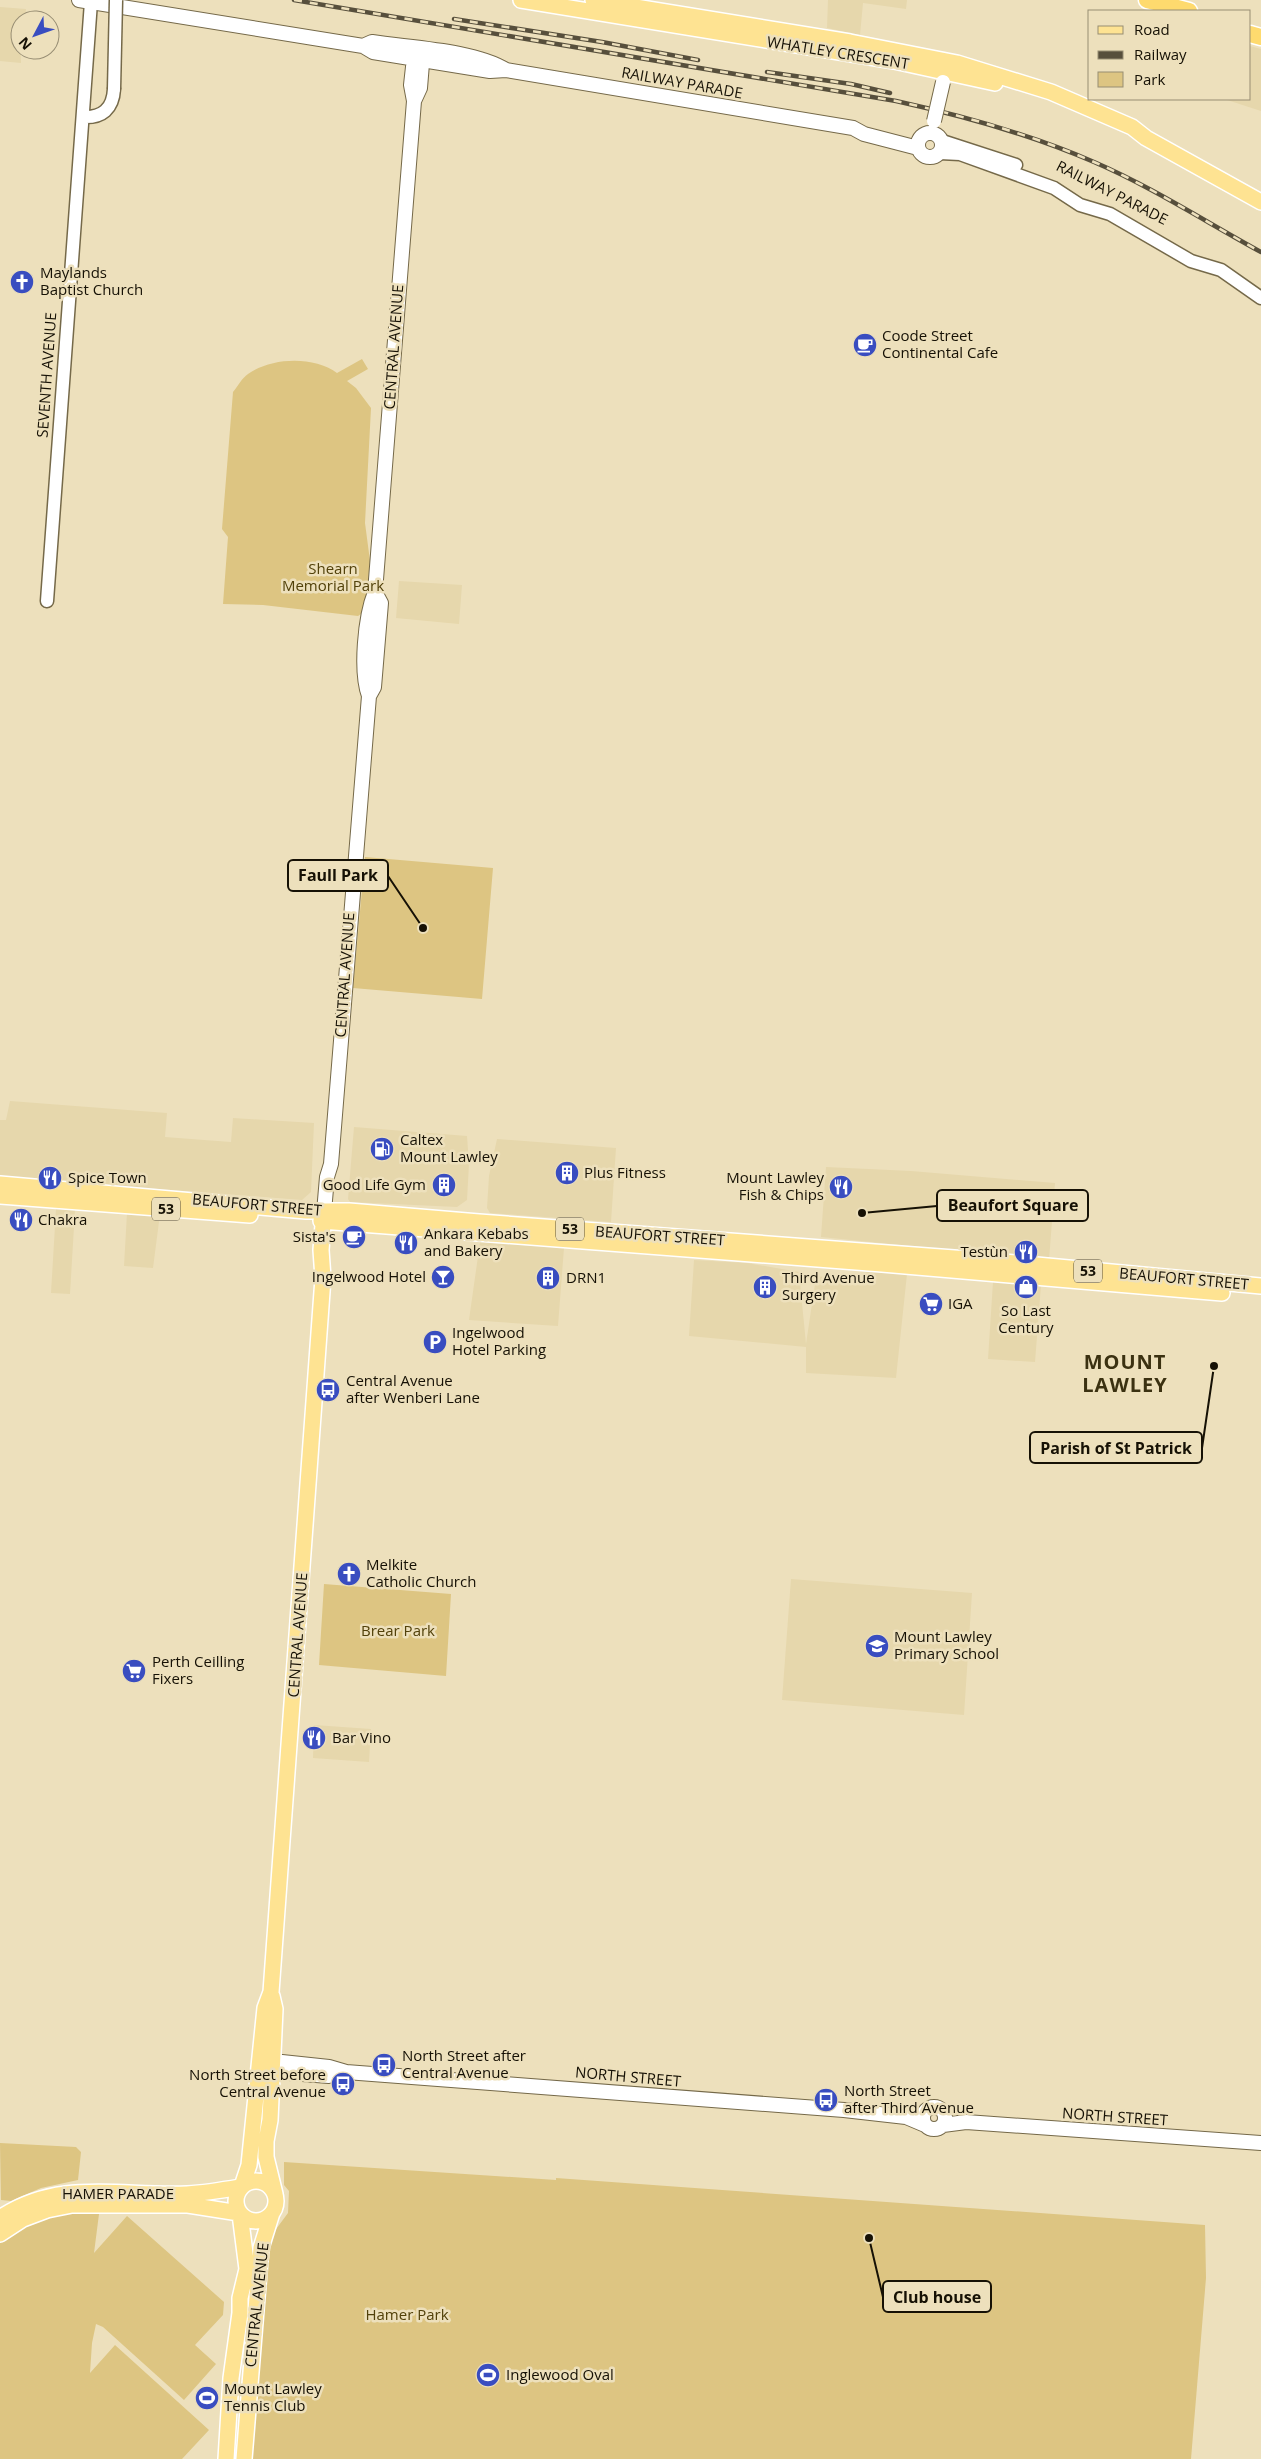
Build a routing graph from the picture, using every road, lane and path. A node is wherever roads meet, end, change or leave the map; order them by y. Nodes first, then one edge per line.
1 (116, 0) edge
2 (521, 0) edge
3 (593, 0) edge
4 (1147, 0) edge
5 (85, 1) edge
6 (1185, 10) edge
7 (419, 55) junction
8 (950, 72) junction
9 (83, 117) junction
10 (934, 137) junction
11 (1261, 202) edge
12 (1261, 288) edge
13 (1261, 298) edge
14 (47, 601) dead end
15 (0, 1184) edge
16 (0, 1196) edge
17 (328, 1217) junction
18 (1261, 1286) edge
19 (1261, 1295) edge
20 (265, 2066) junction
21 (925, 2119) junction
22 (944, 2120) junction
23 (1261, 2143) edge
24 (241, 2187) junction
25 (275, 2194) junction
26 (0, 2205) edge
27 (18, 2207) junction
28 (272, 2213) junction
29 (240, 2214) junction
30 (0, 2218) edge
31 (0, 2234) edge
32 (246, 2428) junction
33 (228, 2440) junction
34 (226, 2459) edge
35 (244, 2459) edge

1 - 9 street, bridge
2 - 8 main road, WHATLEY CRESCENT
3 - 8 main road, WHATLEY CRESCENT
4 - 6 highway
5 - 7 main road, RAILWAY PARADE
5 - 9 street, SEVENTH AVENUE
7 - 10 main road, RAILWAY PARADE
7 - 17 main road, CENTRAL AVENUE
8 - 10 main road, bridge
8 - 11 main road, WHATLEY CRESCENT
9 - 14 street, SEVENTH AVENUE
10 - 12 street, RAILWAY PARADE
10 - 13 street, RAILWAY PARADE
15 - 17 main road, BEAUFORT STREET / 53
16 - 17 main road, BEAUFORT STREET / 53
17 - 18 main road, BEAUFORT STREET / 53
17 - 19 main road, BEAUFORT STREET / 53
17 - 20 main road, CENTRAL AVENUE
20 - 21 main road, NORTH STREET
20 - 24 main road, CENTRAL AVENUE
20 - 25 main road, CENTRAL AVENUE
21 - 22 main road
21 - 22 main road
22 - 23 main road, NORTH STREET
24 - 25 main road
24 - 27 main road, HAMER PARADE
24 - 29 main road
25 - 28 main road
26 - 27 main road
27 - 30 main road, HAMER PARADE
28 - 29 main road
28 - 32 main road, CENTRAL AVENUE
29 - 31 main road, HAMER PARADE
29 - 33 main road, CENTRAL AVENUE
32 - 33 main road
32 - 35 main road, CENTRAL AVENUE
33 - 34 main road, CENTRAL AVENUE

